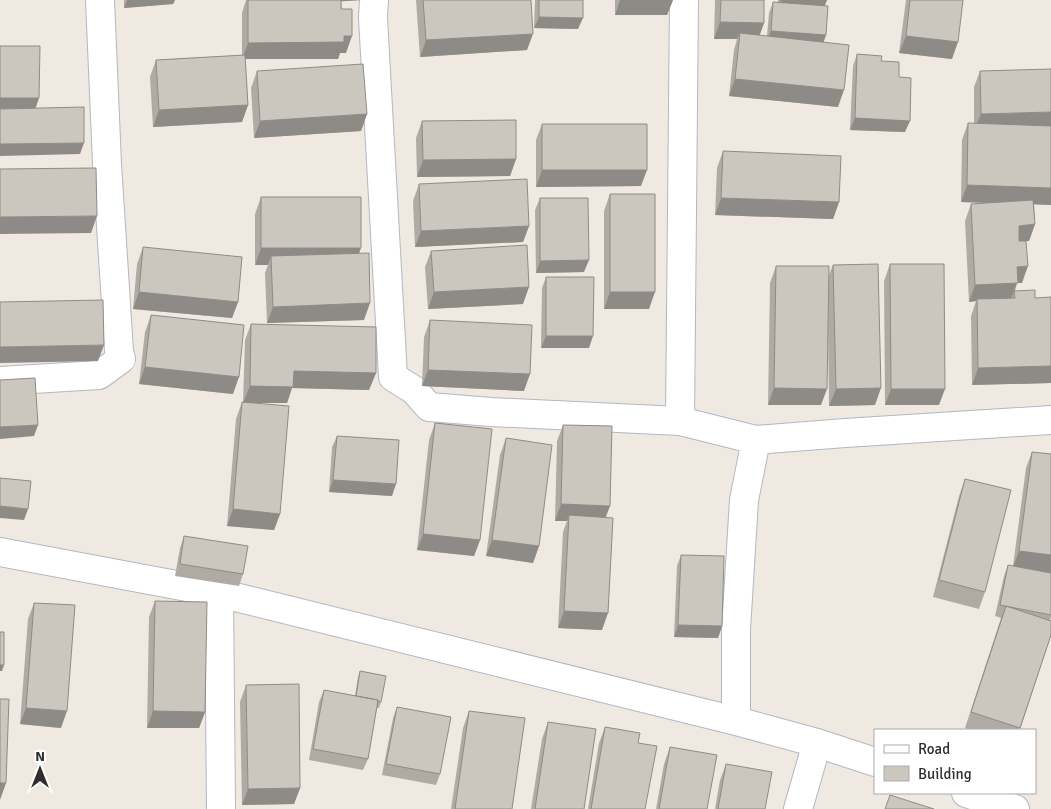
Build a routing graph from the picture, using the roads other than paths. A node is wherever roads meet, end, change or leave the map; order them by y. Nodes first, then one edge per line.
1 (100, 0) edge
2 (374, 0) edge
3 (684, 0) edge
4 (0, 381) edge
5 (1051, 420) edge
6 (680, 421) junction
7 (756, 440) junction
8 (0, 552) edge
9 (219, 593) junction
10 (736, 721) junction
11 (817, 743) junction
12 (874, 762) edge
13 (969, 794) edge
14 (221, 809) edge
15 (798, 809) edge
16 (1015, 809) edge

1 - 4 street
2 - 6 street
3 - 6 street
5 - 7 street
6 - 7 street
7 - 10 street
8 - 9 street
9 - 10 street
9 - 14 street
10 - 11 street
11 - 12 street
11 - 15 street
13 - 16 street

